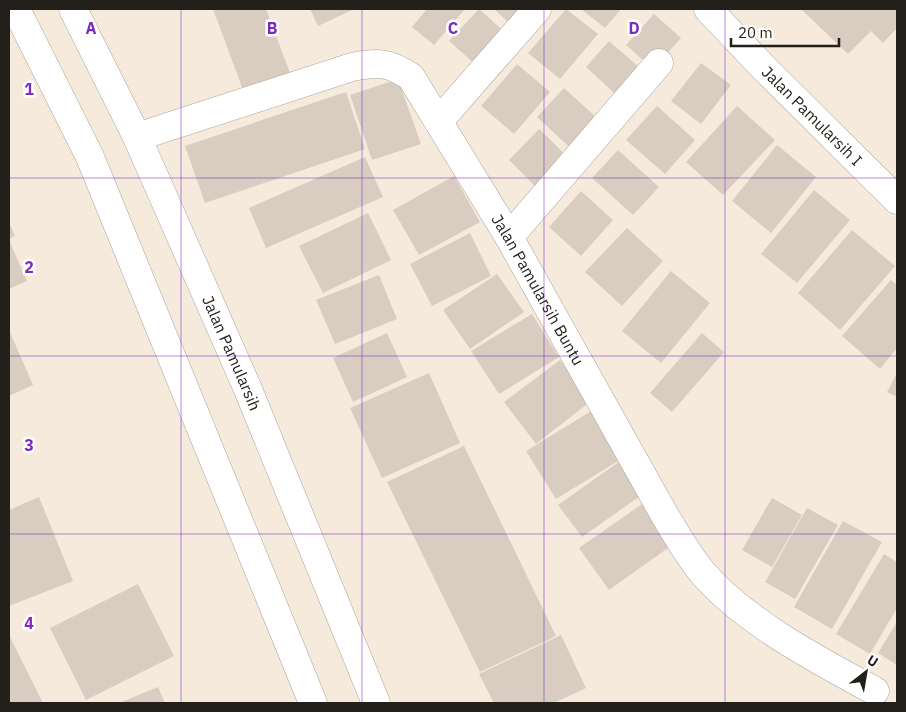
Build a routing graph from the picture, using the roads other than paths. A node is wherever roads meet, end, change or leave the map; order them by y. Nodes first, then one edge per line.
1 (16, 9) edge
2 (73, 9) edge
3 (537, 9) edge
4 (708, 9) edge
5 (659, 64) dead end
6 (439, 121) junction
7 (137, 137) junction
8 (897, 200) edge
9 (509, 237) junction
10 (875, 690) dead end
11 (313, 703) edge
12 (376, 703) edge

1 - 11 main road
2 - 7 main road, Jalan Pamularsih
3 - 6 main road
4 - 8 main road, Jalan Pamularsih I
5 - 9 main road
6 - 7 main road, Jalan Pamularsih Buntu
6 - 9 main road, Jalan Pamularsih Buntu
7 - 12 main road, Jalan Pamularsih
9 - 10 main road, Jalan Pamularsih Buntu

